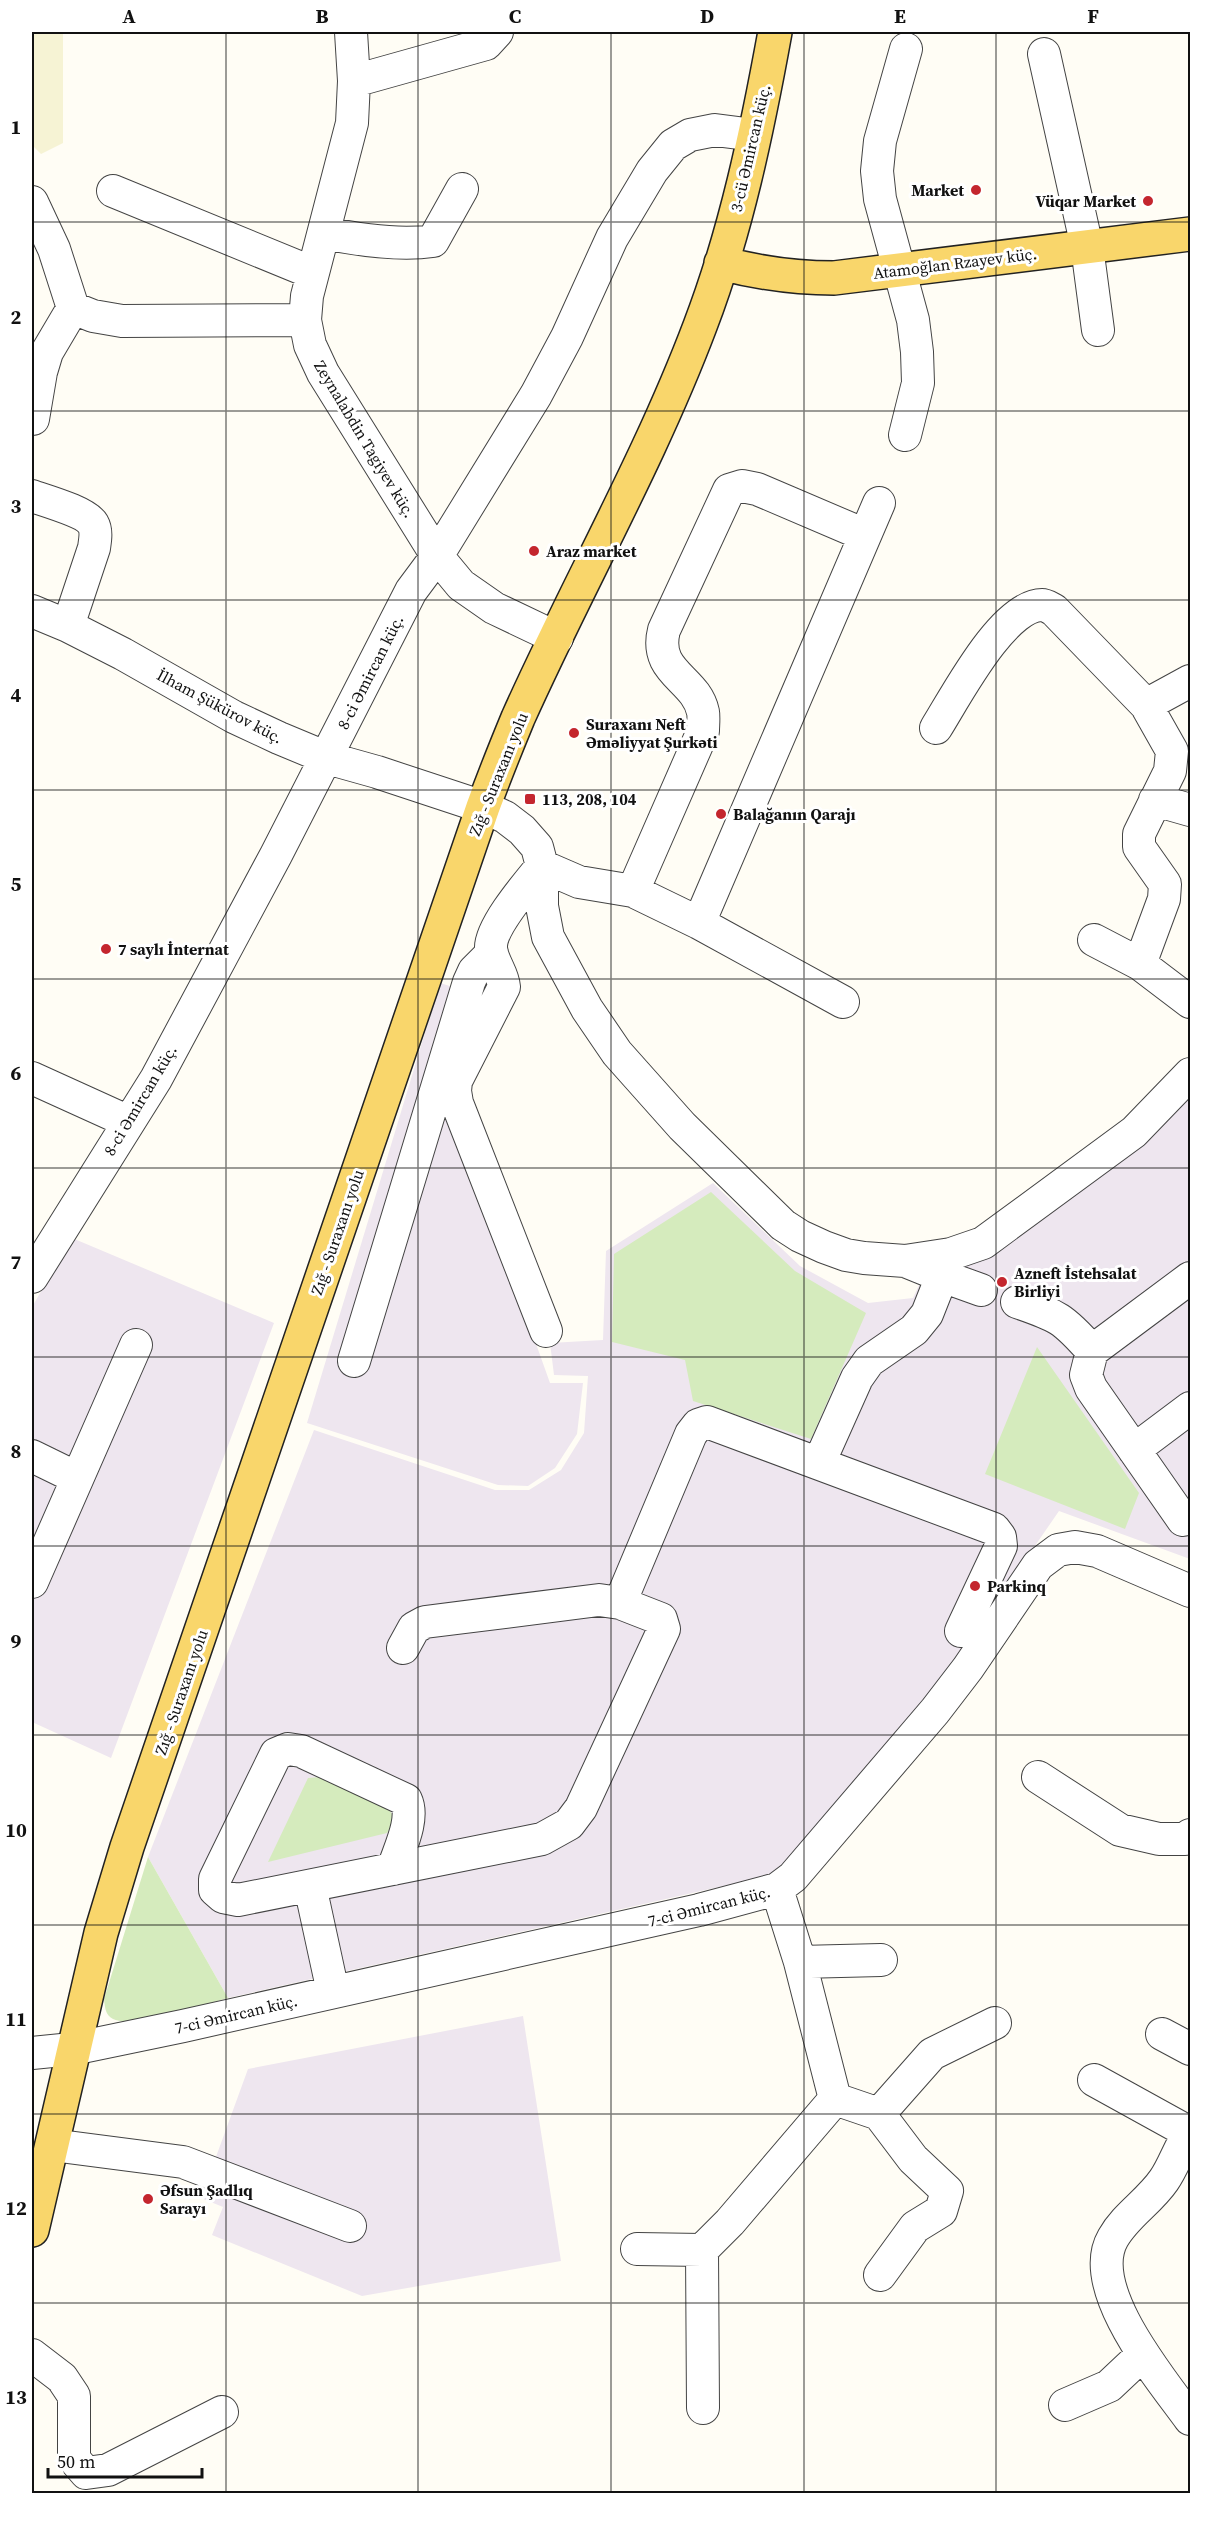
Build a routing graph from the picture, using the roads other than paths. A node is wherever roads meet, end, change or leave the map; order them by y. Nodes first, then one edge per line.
1 (351, 32) edge
2 (497, 32) edge
3 (775, 32) edge
4 (906, 49) dead end
5 (1044, 54) dead end
6 (354, 81) junction
7 (754, 135) junction
8 (462, 189) dead end
9 (113, 191) dead end
10 (32, 202) edge
11 (324, 233) junction
12 (1191, 234) edge
13 (1087, 247) junction
14 (721, 262) junction
15 (901, 271) junction
16 (313, 273) junction
17 (73, 308) junction
18 (305, 320) junction
19 (1098, 330) dead end
20 (33, 419) dead end
21 (905, 435) dead end
22 (32, 496) edge
23 (879, 503) dead end
24 (865, 535) junction
25 (437, 556) junction
26 (43, 622) edge
27 (557, 638) junction
28 (1191, 681) edge
29 (1146, 705) junction
30 (936, 728) dead end
31 (327, 758) junction
32 (1155, 800) junction
33 (483, 807) junction
34 (1191, 810) edge
35 (542, 866) junction
36 (633, 891) junction
37 (699, 923) junction
38 (1094, 940) dead end
39 (492, 953) junction
40 (1140, 964) junction
41 (843, 1002) dead end
42 (1191, 1002) edge
43 (1191, 1074) edge
44 (32, 1078) edge
45 (129, 1122) junction
46 (905, 1261) junction
47 (942, 1276) junction
48 (32, 1277) edge
49 (1191, 1278) edge
50 (981, 1290) dead end
51 (1017, 1302) dead end
52 (546, 1331) dead end
53 (136, 1345) dead end
54 (1092, 1351) junction
55 (354, 1361) dead end
56 (1191, 1408) edge
57 (1134, 1450) junction
58 (32, 1456) edge
59 (819, 1462) junction
60 (77, 1478) junction
61 (1183, 1520) dead end
62 (32, 1582) edge
63 (1191, 1591) edge
64 (620, 1603) junction
65 (961, 1631) dead end
66 (403, 1648) dead end
67 (1038, 1777) dead end
68 (1191, 1835) edge
69 (393, 1869) junction
70 (310, 1886) junction
71 (777, 1888) junction
72 (880, 1960) dead end
73 (800, 1962) junction
74 (333, 1992) junction
75 (995, 2024) dead end
76 (1162, 2034) dead end
77 (72, 2049) junction
78 (1191, 2049) edge
79 (32, 2053) edge
80 (1094, 2080) dead end
81 (834, 2099) junction
82 (879, 2114) junction
83 (1190, 2133) edge
84 (51, 2145) junction
85 (350, 2226) dead end
86 (32, 2230) edge
87 (637, 2249) dead end
88 (702, 2250) junction
89 (880, 2275) dead end
90 (1143, 2354) junction
91 (32, 2355) edge
92 (1065, 2405) dead end
93 (703, 2408) dead end
94 (222, 2412) dead end
95 (1191, 2419) edge

1 - 6 street, Zeynalabdin Tagiyev küç.
2 - 6 street
3 - 7 main road, 3-cü Əmircan küç.
4 - 15 street
5 - 13 street
6 - 11 street, Zeynalabdin Tagiyev küç.
7 - 14 main road, 3-cü Əmircan küç.
7 - 25 street, 8-ci Əmircan küç.
8 - 11 street
9 - 16 street
10 - 17 street
11 - 16 street, Zeynalabdin Tagiyev küç.
12 - 13 main road, Atamoğlan Rzayev küç.
13 - 15 main road, Atamoğlan Rzayev küç.
13 - 19 street
14 - 15 main road, Atamoğlan Rzayev küç.
14 - 27 main road, Zığ - Suraxanı yolu
15 - 21 street
16 - 18 street, Zeynalabdin Tagiyev küç.
17 - 18 street
17 - 20 street
18 - 25 street, Zeynalabdin Tagiyev küç.
22 - 26 street
23 - 24 street
24 - 36 street
24 - 37 street
25 - 27 street, Zeynalabdin Tagiyev küç.
25 - 31 street, 8-ci Əmircan küç.
26 - 31 street, İlham Şükürov küç.
27 - 33 main road, Zığ - Suraxanı yolu
28 - 29 street
29 - 30 street
29 - 32 street
31 - 33 street, İlham Şükürov küç.
31 - 45 street, 8-ci Əmircan küç.
32 - 34 street
32 - 40 street
33 - 35 street, İlham Şükürov küç.
33 - 77 main road, Zığ - Suraxanı yolu
35 - 36 street
35 - 39 street
35 - 46 street
36 - 37 street
37 - 41 street
38 - 40 street
39 - 52 street
39 - 55 street
40 - 42 street
43 - 46 street
44 - 45 street
45 - 48 street, 8-ci Əmircan küç.
46 - 47 street
47 - 50 street
47 - 59 street
49 - 54 street
51 - 54 street
53 - 60 street
54 - 57 street
56 - 57 street
57 - 61 street
58 - 60 street
59 - 64 street
59 - 65 street
60 - 62 street
63 - 71 street, 7-ci Əmircan küç.
64 - 66 street
64 - 69 street
67 - 68 street
69 - 70 street
69 - 70 street
70 - 74 street
71 - 73 street
71 - 74 street, 7-ci Əmircan küç.
72 - 73 street
73 - 81 street
74 - 77 street, 7-ci Əmircan küç.
75 - 82 street
76 - 78 street
77 - 79 street, 7-ci Əmircan küç.
77 - 84 main road, Zığ - Suraxanı yolu
80 - 83 street
81 - 82 street
81 - 88 street
82 - 89 street
83 - 90 street
84 - 85 street
84 - 86 main road, Zığ - Suraxanı yolu
87 - 88 street
88 - 93 street
90 - 92 street
90 - 95 street
91 - 94 street

